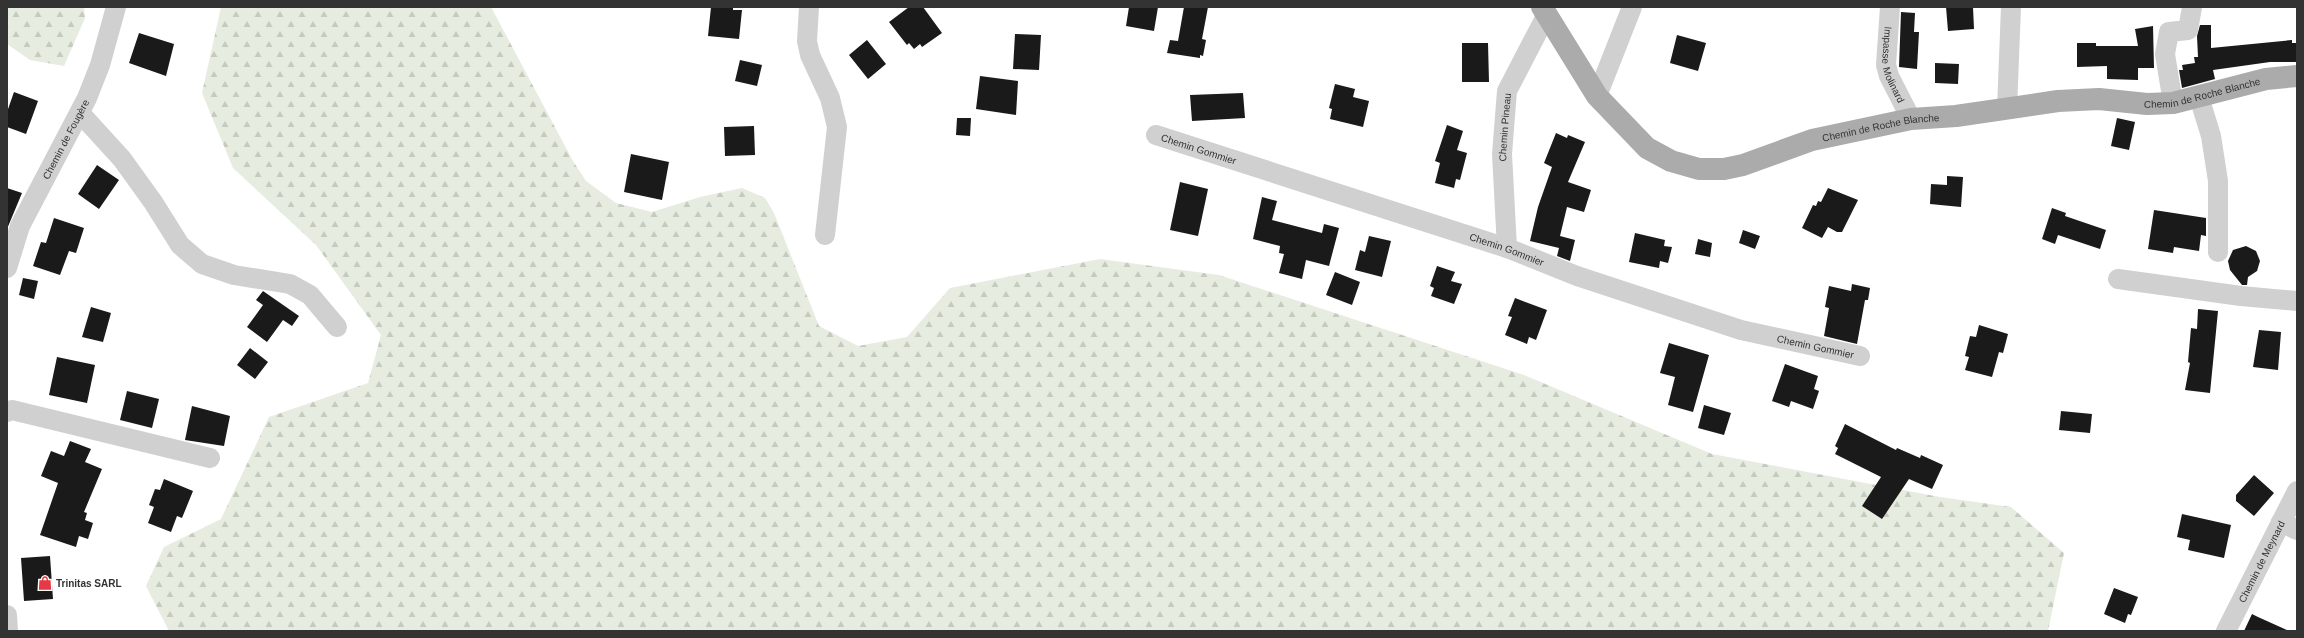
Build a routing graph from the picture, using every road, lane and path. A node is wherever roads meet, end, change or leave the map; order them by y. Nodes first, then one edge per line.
1 (116, 7) edge
2 (809, 7) edge
3 (1632, 7) edge
4 (1890, 7) edge
5 (2012, 7) edge
6 (2192, 7) edge
7 (1544, 11) edge
8 (2297, 76) edge
9 (1596, 96) junction
10 (2199, 97) junction
11 (2173, 103) junction
12 (2007, 109) junction
13 (80, 113) junction
14 (1911, 119) junction
15 (1156, 135) dead end
16 (14, 224) edge
17 (825, 235) dead end
18 (1507, 248) junction
19 (2218, 252) dead end
20 (7, 268) edge
21 (2118, 279) dead end
22 (2297, 301) edge
23 (337, 327) dead end
24 (1860, 356) dead end
25 (7, 412) edge
26 (210, 458) dead end
27 (2297, 491) edge
28 (2289, 526) edge
29 (7, 615) edge
30 (8, 631) edge
31 (2226, 631) edge

1 - 13 street, Chemin de Fougère
2 - 17 street
3 - 9 street
4 - 14 street, Impasse Molinard
5 - 12 street
6 - 11 street
7 - 9 main road, Chemin de Roche Blanche
7 - 18 street, Chemin Pineau
8 - 10 main road, Chemin de Roche Blanche
9 - 14 main road, Chemin de Roche Blanche
10 - 11 main road, Chemin de Roche Blanche
10 - 19 street
11 - 12 main road, Chemin de Roche Blanche
12 - 14 main road, Chemin de Roche Blanche
13 - 16 street, Chemin de Fougère
13 - 23 street
15 - 18 street, Chemin Gommier
16 - 20 street, Chemin de Fougère
18 - 24 street, Chemin Gommier
21 - 22 street
25 - 26 street
27 - 28 street, Chemin de Meynard
28 - 31 street, Chemin de Meynard
29 - 30 street

